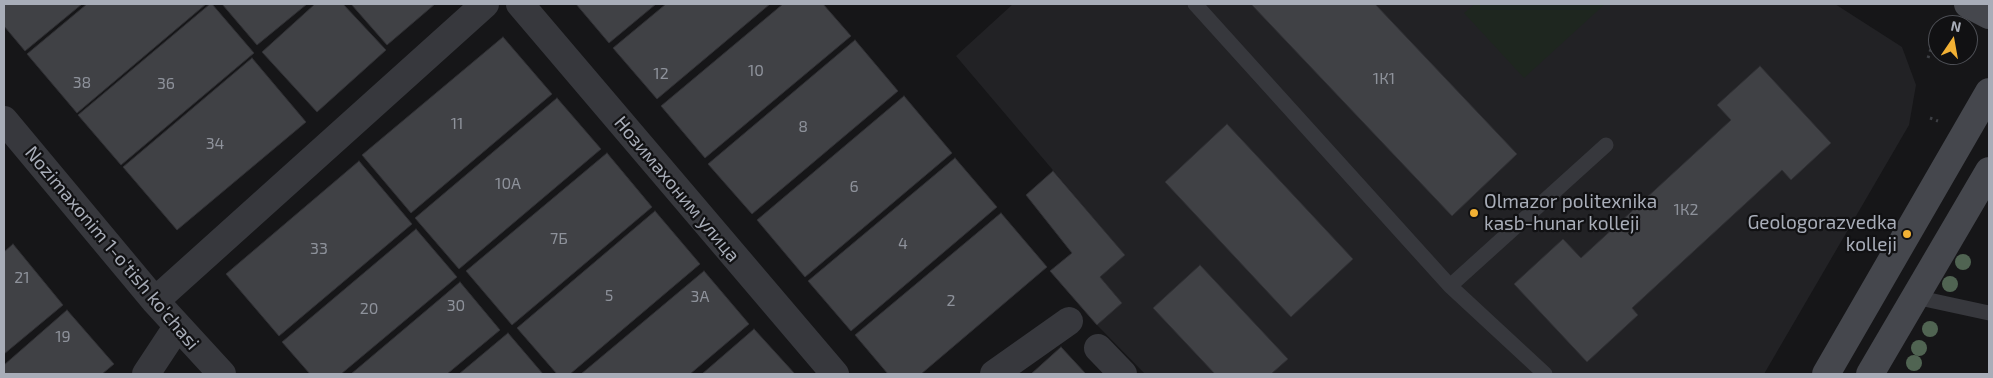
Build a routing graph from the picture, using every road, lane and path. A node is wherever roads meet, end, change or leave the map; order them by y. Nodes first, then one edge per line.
1 (485, 4) edge
2 (520, 4) edge
3 (1195, 4) edge
4 (1968, 4) edge
5 (1989, 15) edge
6 (1989, 92) edge
7 (4, 120) edge
8 (1606, 145) dead end
9 (1989, 171) edge
10 (1450, 286) junction
11 (1915, 297) junction
12 (155, 301) junction
13 (1989, 313) edge
14 (1069, 321) dead end
15 (177, 327) junction
16 (1098, 348) dead end
17 (146, 374) edge
18 (222, 374) edge
19 (835, 374) edge
20 (994, 374) edge
21 (1123, 374) edge
22 (1545, 374) edge
23 (1826, 374) edge
24 (1870, 374) edge

1 - 12 street
2 - 19 street, Нозимахоним улица
3 - 10 lane
4 - 5 main road
6 - 23 main road
7 - 12 street, Nozimaxonim 1-o'tish ko'chasi
8 - 10 lane
9 - 11 main road
10 - 22 lane
11 - 13 lane
11 - 24 main road
12 - 15 street, Nozimaxonim 1-o'tish ko'chasi
14 - 20 street
15 - 17 street
15 - 18 street, Nozimaxonim 1-o'tish ko'chasi
16 - 21 street

